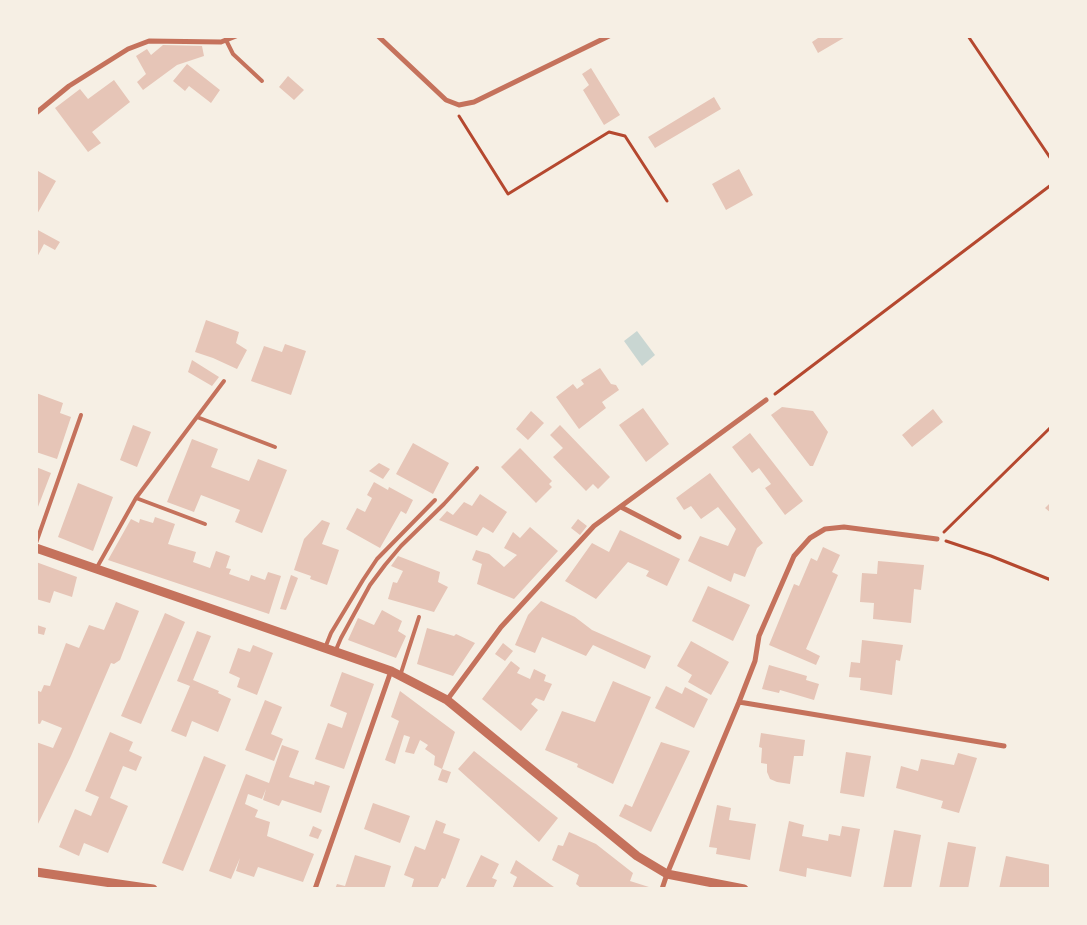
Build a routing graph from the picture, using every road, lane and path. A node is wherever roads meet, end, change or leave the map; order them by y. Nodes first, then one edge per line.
1 (236, 36) edge
2 (378, 36) edge
3 (609, 36) edge
4 (968, 36) edge
5 (226, 40) junction
6 (262, 81) dead end
7 (459, 106) junction
8 (36, 113) edge
9 (1051, 159) edge
10 (1051, 185) edge
11 (667, 201) dead end
12 (224, 381) dead end
13 (766, 400) joint
14 (81, 415) dead end
15 (197, 417) junction
16 (1051, 427) edge
17 (275, 447) dead end
18 (477, 468) dead end
19 (136, 498) junction
20 (435, 500) dead end
21 (621, 507) junction
22 (206, 524) dead end
23 (679, 537) dead end
24 (937, 538) junction
25 (36, 544) edge
26 (36, 548) edge
27 (96, 569) junction
28 (1051, 580) edge
29 (419, 616) dead end
30 (325, 648) junction
31 (335, 652) junction
32 (391, 671) junction
33 (400, 676) junction
34 (446, 700) junction
35 (739, 702) junction
36 (1004, 746) dead end
37 (36, 872) edge
38 (667, 874) junction
39 (153, 889) edge
40 (315, 889) edge
41 (662, 889) edge
42 (744, 889) edge

1 - 5 street
2 - 7 street
3 - 7 street
4 - 9 path
5 - 6 lane
5 - 8 street
7 - 11 path
10 - 13 path
12 - 15 lane
13 - 21 street
14 - 25 lane
15 - 17 lane
15 - 19 lane
16 - 24 path
18 - 31 lane
19 - 22 lane
19 - 27 lane
20 - 30 lane
21 - 23 street
21 - 34 street
24 - 28 path
24 - 35 street
26 - 27 street
27 - 30 street
29 - 33 lane
30 - 31 street
31 - 32 street
32 - 33 street
32 - 40 street
33 - 34 street
34 - 38 street
35 - 36 street
35 - 38 street
37 - 39 street
38 - 41 street
38 - 42 street

